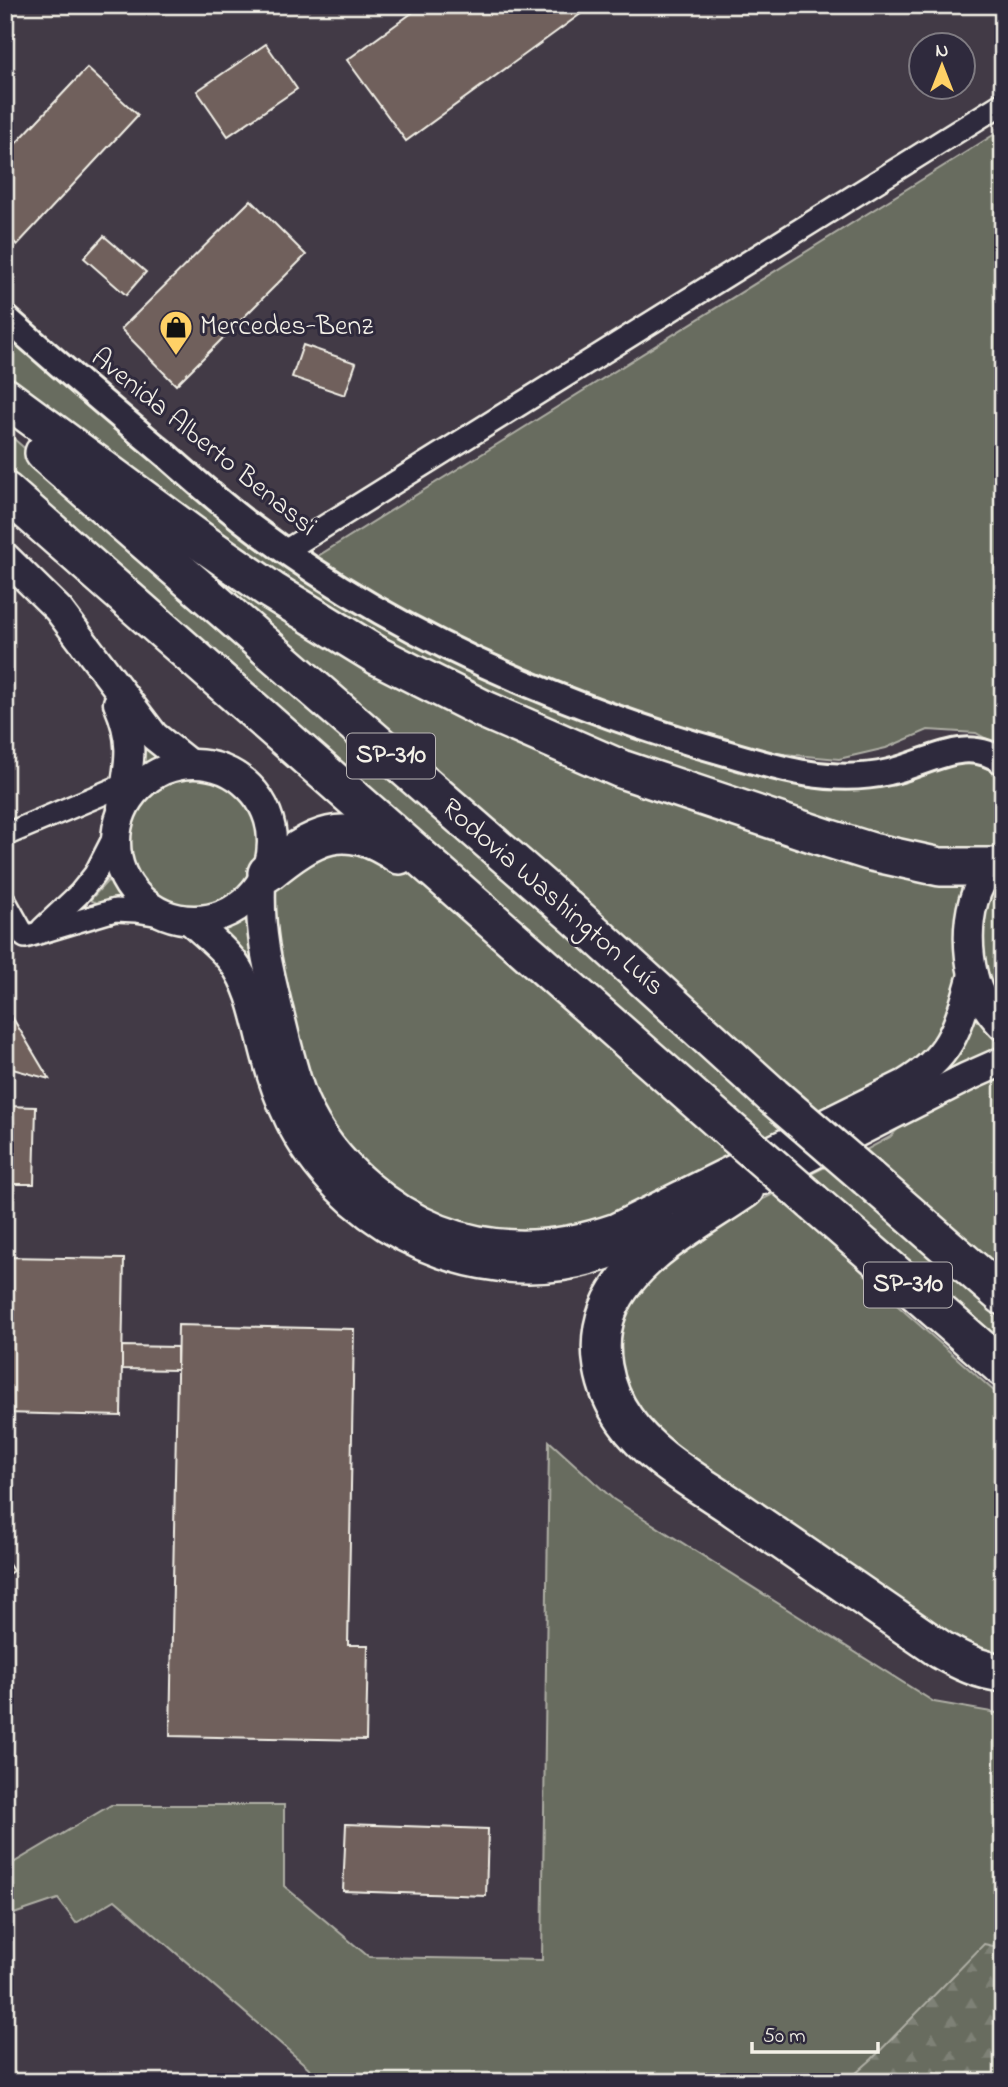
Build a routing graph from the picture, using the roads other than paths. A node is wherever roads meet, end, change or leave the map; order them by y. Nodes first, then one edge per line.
1 (1003, 103) edge
2 (5, 317) edge
3 (5, 397) edge
4 (5, 419) edge
5 (5, 491) edge
6 (285, 551) junction
7 (5, 557) edge
8 (96, 660) junction
9 (1003, 762) edge
10 (190, 764) junction
11 (136, 781) junction
12 (118, 823) junction
13 (5, 835) edge
14 (999, 862) edge
15 (264, 878) junction
16 (5, 901) edge
17 (178, 919) junction
18 (38, 933) junction
19 (518, 944) junction
20 (973, 975) junction
21 (1003, 1026) edge
22 (1003, 1061) edge
23 (745, 1189) junction
24 (1003, 1296) edge
25 (998, 1364) edge
26 (1003, 1673) edge

1 - 6 street
2 - 6 street, Avenida Alberto Benassi
3 - 14 highway
4 - 24 highway, Rodovia Washington Luís / SP-310, bridge
5 - 19 highway, Rodovia Washington Luís / SP-310
6 - 9 street, Avenida Alberto Benassi
7 - 8 main road
8 - 10 main road
8 - 11 main road
10 - 11 main road
10 - 15 main road
11 - 12 main road
11 - 13 street
12 - 17 main road
12 - 18 street
14 - 20 main road
15 - 17 main road
15 - 19 highway
15 - 20 main road
16 - 18 street
17 - 18 street
17 - 23 main road
19 - 25 highway, Rodovia Washington Luís / SP-310, bridge
20 - 21 main road
22 - 23 main road
23 - 26 highway

